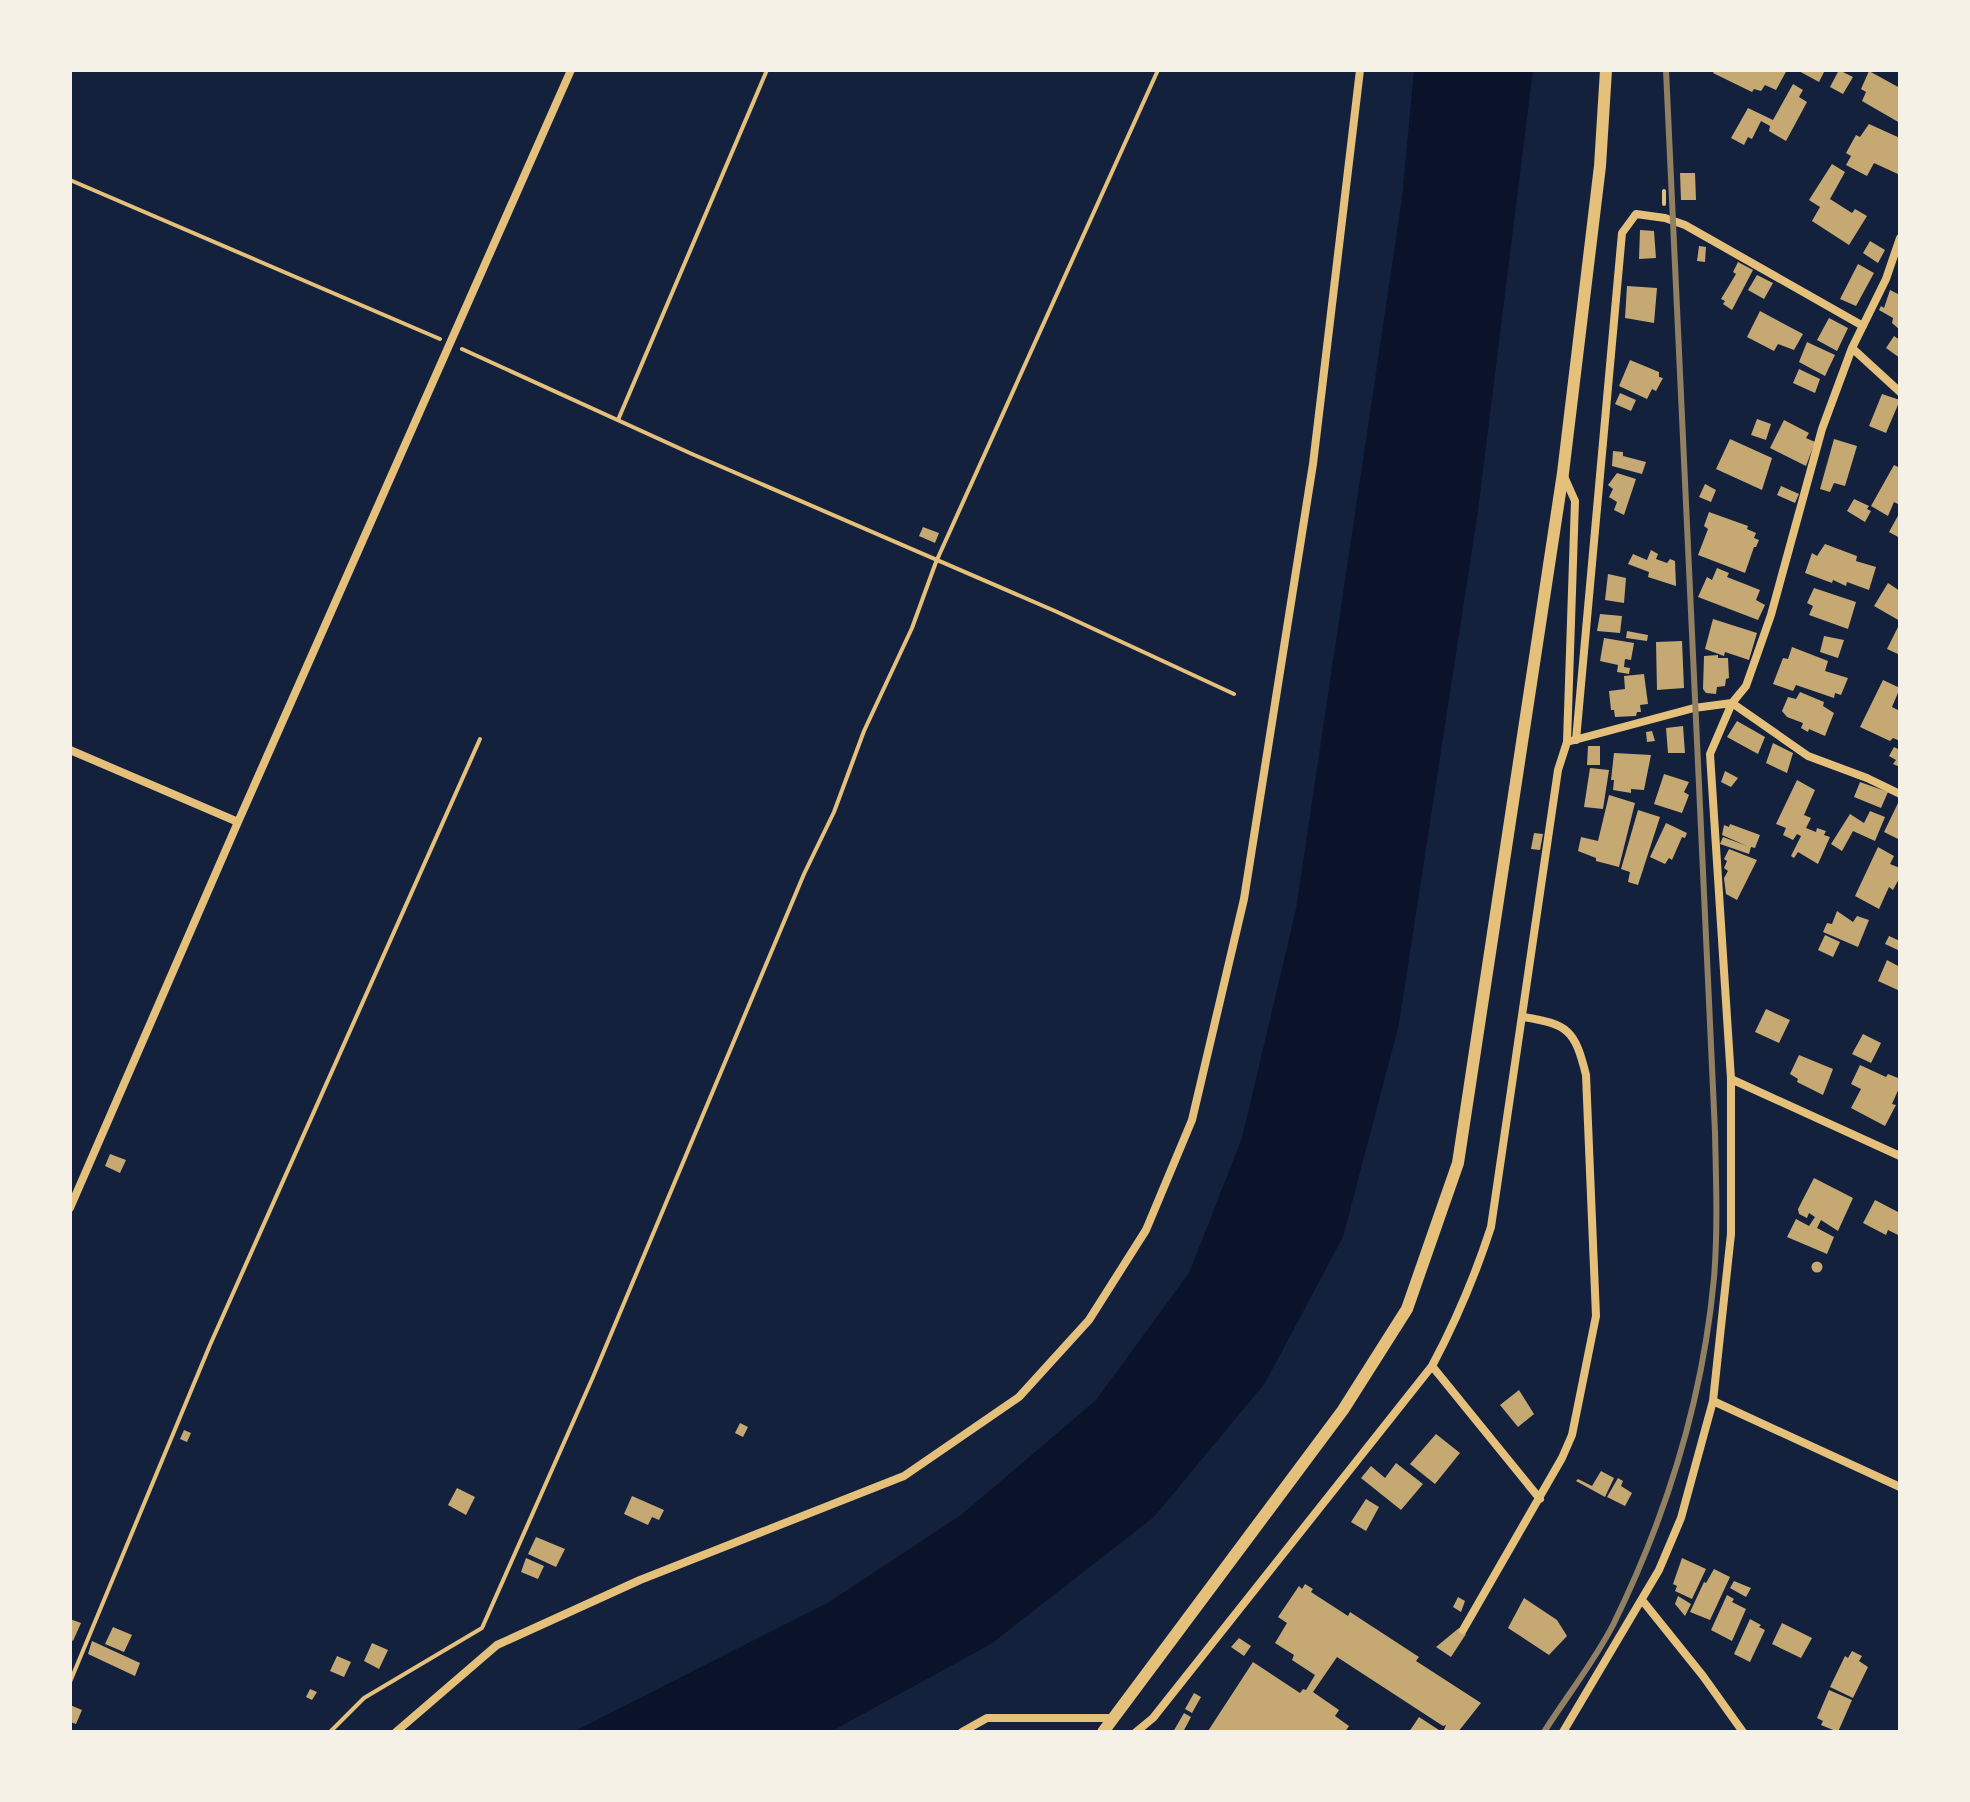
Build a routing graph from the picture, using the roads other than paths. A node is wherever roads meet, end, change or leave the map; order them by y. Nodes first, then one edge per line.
1 (571, 70) edge
2 (1360, 70) edge
3 (1606, 70) edge
4 (1900, 238) edge
5 (1863, 326) junction
6 (1852, 348) junction
7 (1900, 392) edge
8 (1563, 473) junction
9 (1732, 703) junction
10 (1572, 741) junction
11 (70, 750) edge
12 (1900, 794) edge
13 (238, 822) junction
14 (1523, 1017) junction
15 (1731, 1079) junction
16 (1900, 1156) edge
17 (70, 1208) edge
18 (1432, 1366) junction
19 (1713, 1401) junction
20 (1900, 1487) edge
21 (1540, 1499) junction
22 (1642, 1600) junction
23 (1463, 1630) dead end
24 (1114, 1718) junction
25 (396, 1732) edge
26 (962, 1732) edge
27 (1103, 1732) edge
28 (1136, 1732) edge
29 (1563, 1732) edge
30 (1743, 1732) edge

1 - 13 street
2 - 25 street
3 - 8 street
4 - 5 street
5 - 6 street
5 - 10 street
6 - 7 street
6 - 9 street
8 - 10 street
8 - 24 street
9 - 10 street
9 - 12 street
9 - 15 street
10 - 14 street
11 - 13 street
13 - 17 street
14 - 18 street
14 - 21 street
15 - 16 street
15 - 19 street
18 - 21 street
18 - 28 street
19 - 20 street
19 - 22 street
21 - 23 street
22 - 29 street
22 - 30 street
24 - 26 street
24 - 27 street

